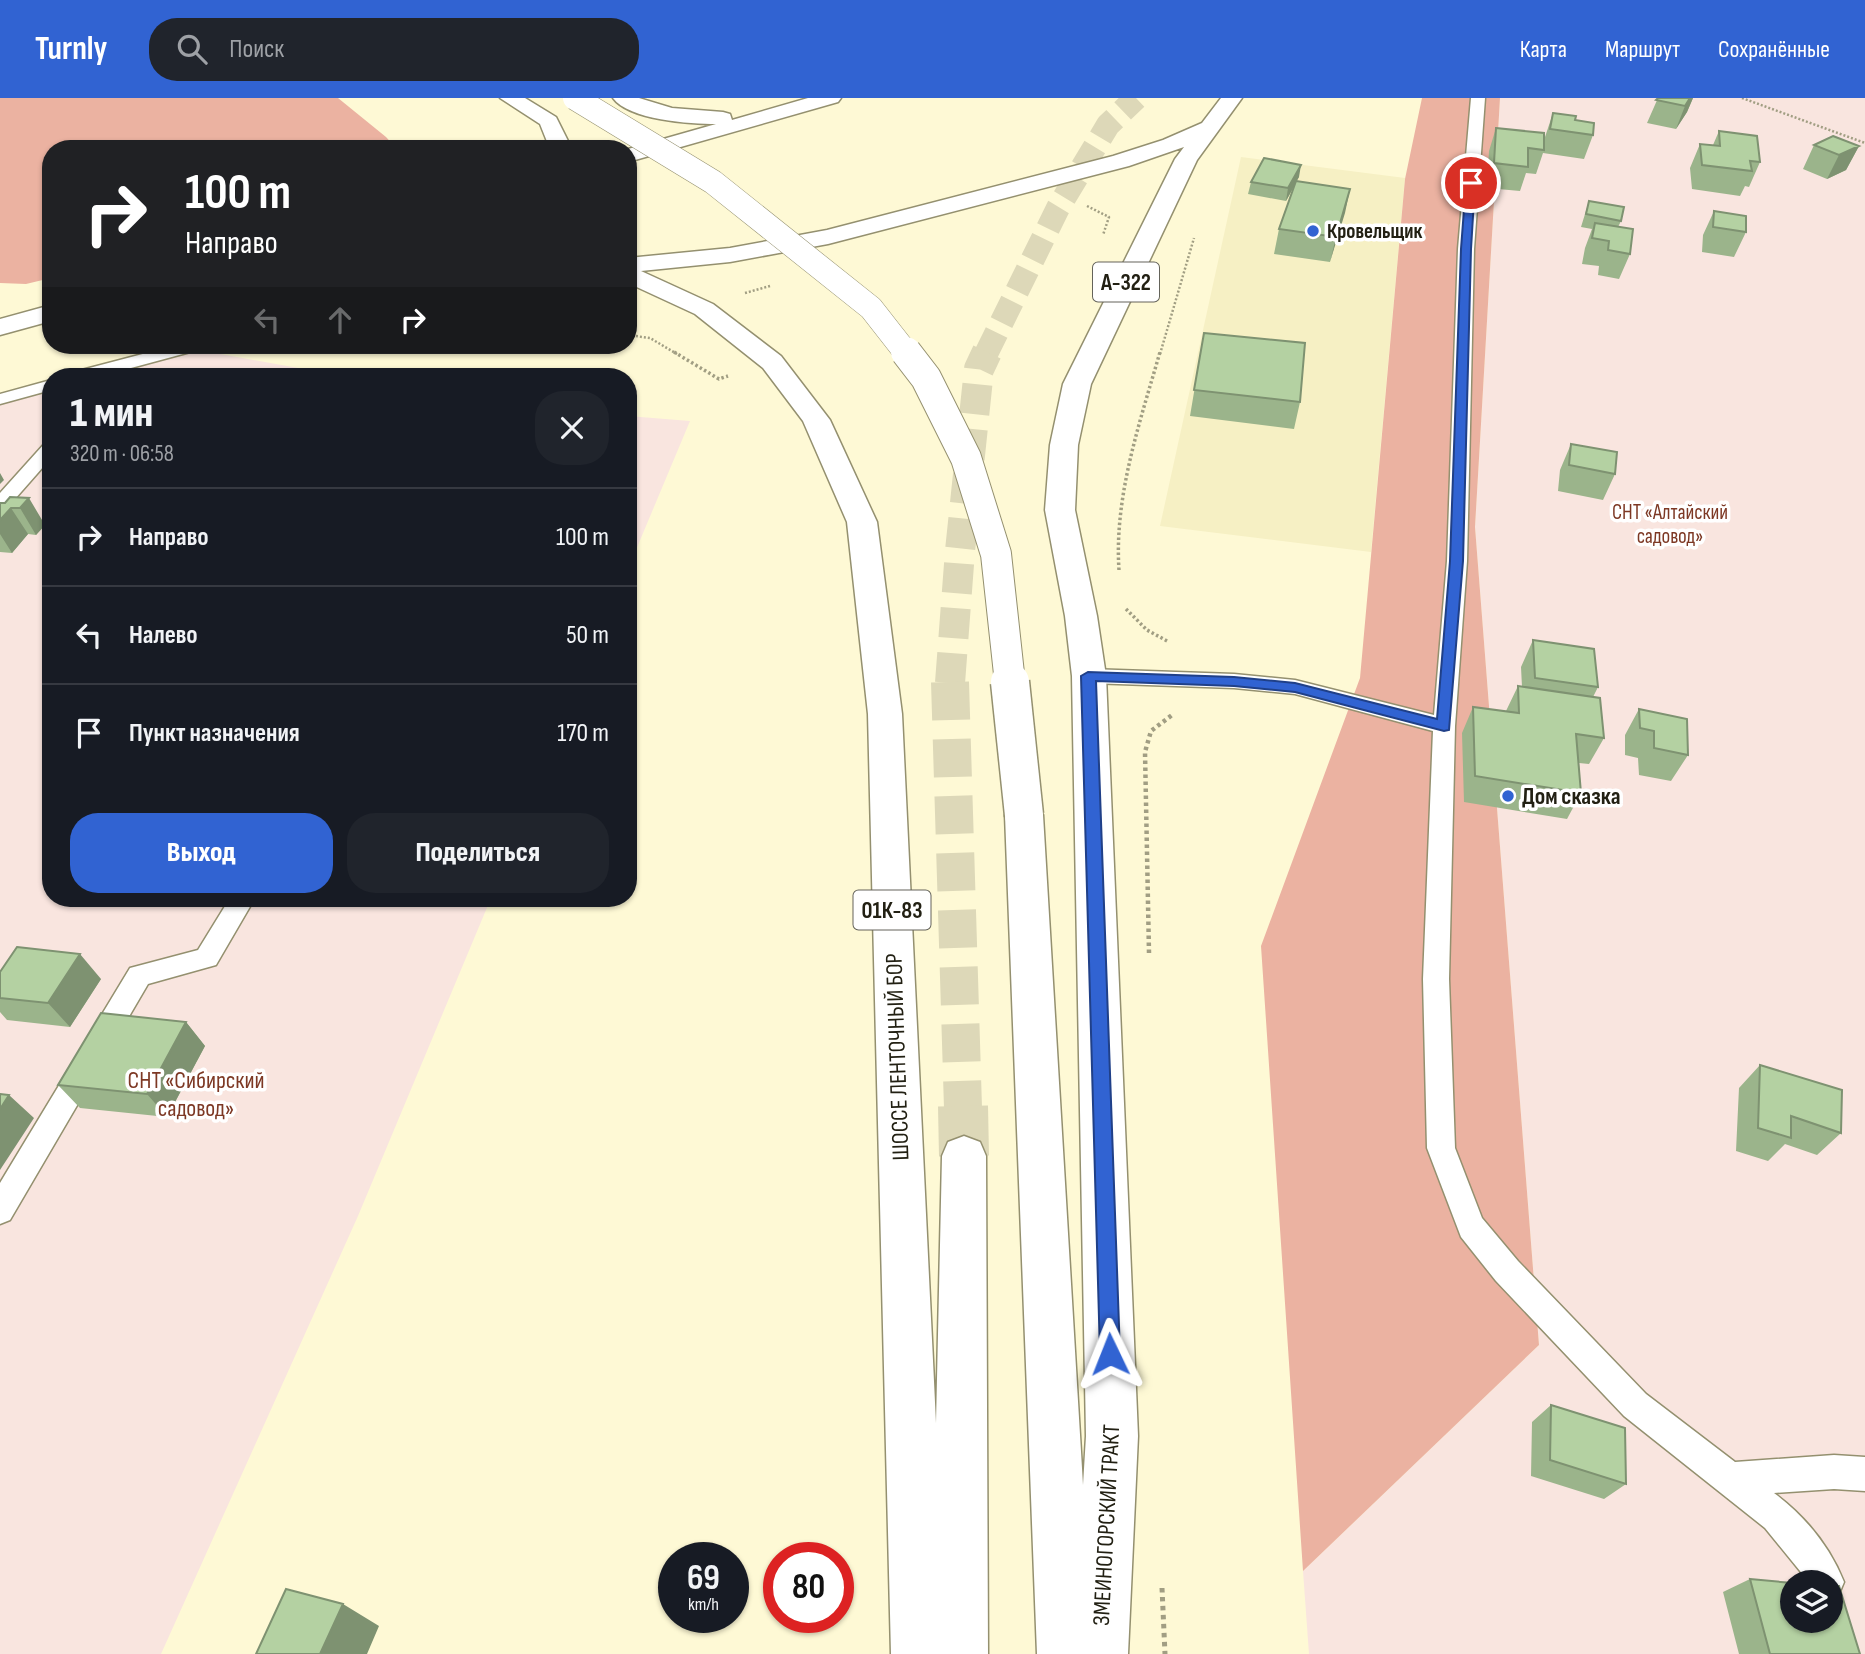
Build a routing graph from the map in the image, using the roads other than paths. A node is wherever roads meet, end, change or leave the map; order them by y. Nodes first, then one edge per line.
1 (510, 98) edge
2 (575, 98) edge
3 (623, 98) edge
4 (831, 98) edge
5 (1232, 98) edge
6 (1478, 98) edge
7 (1200, 99) edge
8 (781, 113) junction
9 (1214, 122) junction
10 (557, 140) edge
11 (637, 153) edge
12 (637, 264) edge
13 (637, 278) edge
14 (42, 315) edge
15 (0, 327) edge
16 (167, 354) edge
17 (125, 368) edge
18 (42, 387) edge
19 (0, 399) edge
20 (42, 457) edge
21 (0, 504) edge
22 (1088, 676) junction
23 (1444, 726) junction
24 (238, 907) edge
25 (964, 1156) tunnel mouth
26 (0, 1210) edge
27 (1865, 1474) edge
28 (1732, 1479) junction
29 (1821, 1570) edge
30 (919, 1654) edge
31 (960, 1654) edge
32 (1065, 1654) edge
33 (1100, 1654) edge

1 - 10 main road
2 - 32 main road, bridge
3 - 8 main road
4 - 8 main road
5 - 9 main road, ЗМЕИНОГОРСКИЙ ТРАКТ / А-322
6 - 23 lane
7 - 9 main road
8 - 11 main road
9 - 12 main road
9 - 22 main road, ЗМЕИНОГОРСКИЙ ТРАКТ / А-322
13 - 30 main road, ШОССЕ ЛЕНТОЧНЫЙ БОР / 01К-83
14 - 15 main road
16 - 17 lane
18 - 19 lane
20 - 21 lane
22 - 23 lane
22 - 33 main road, ЗМЕИНОГОРСКИЙ ТРАКТ / А-322
23 - 28 lane
24 - 26 lane
25 - 31 main road
27 - 28 lane
28 - 29 lane

